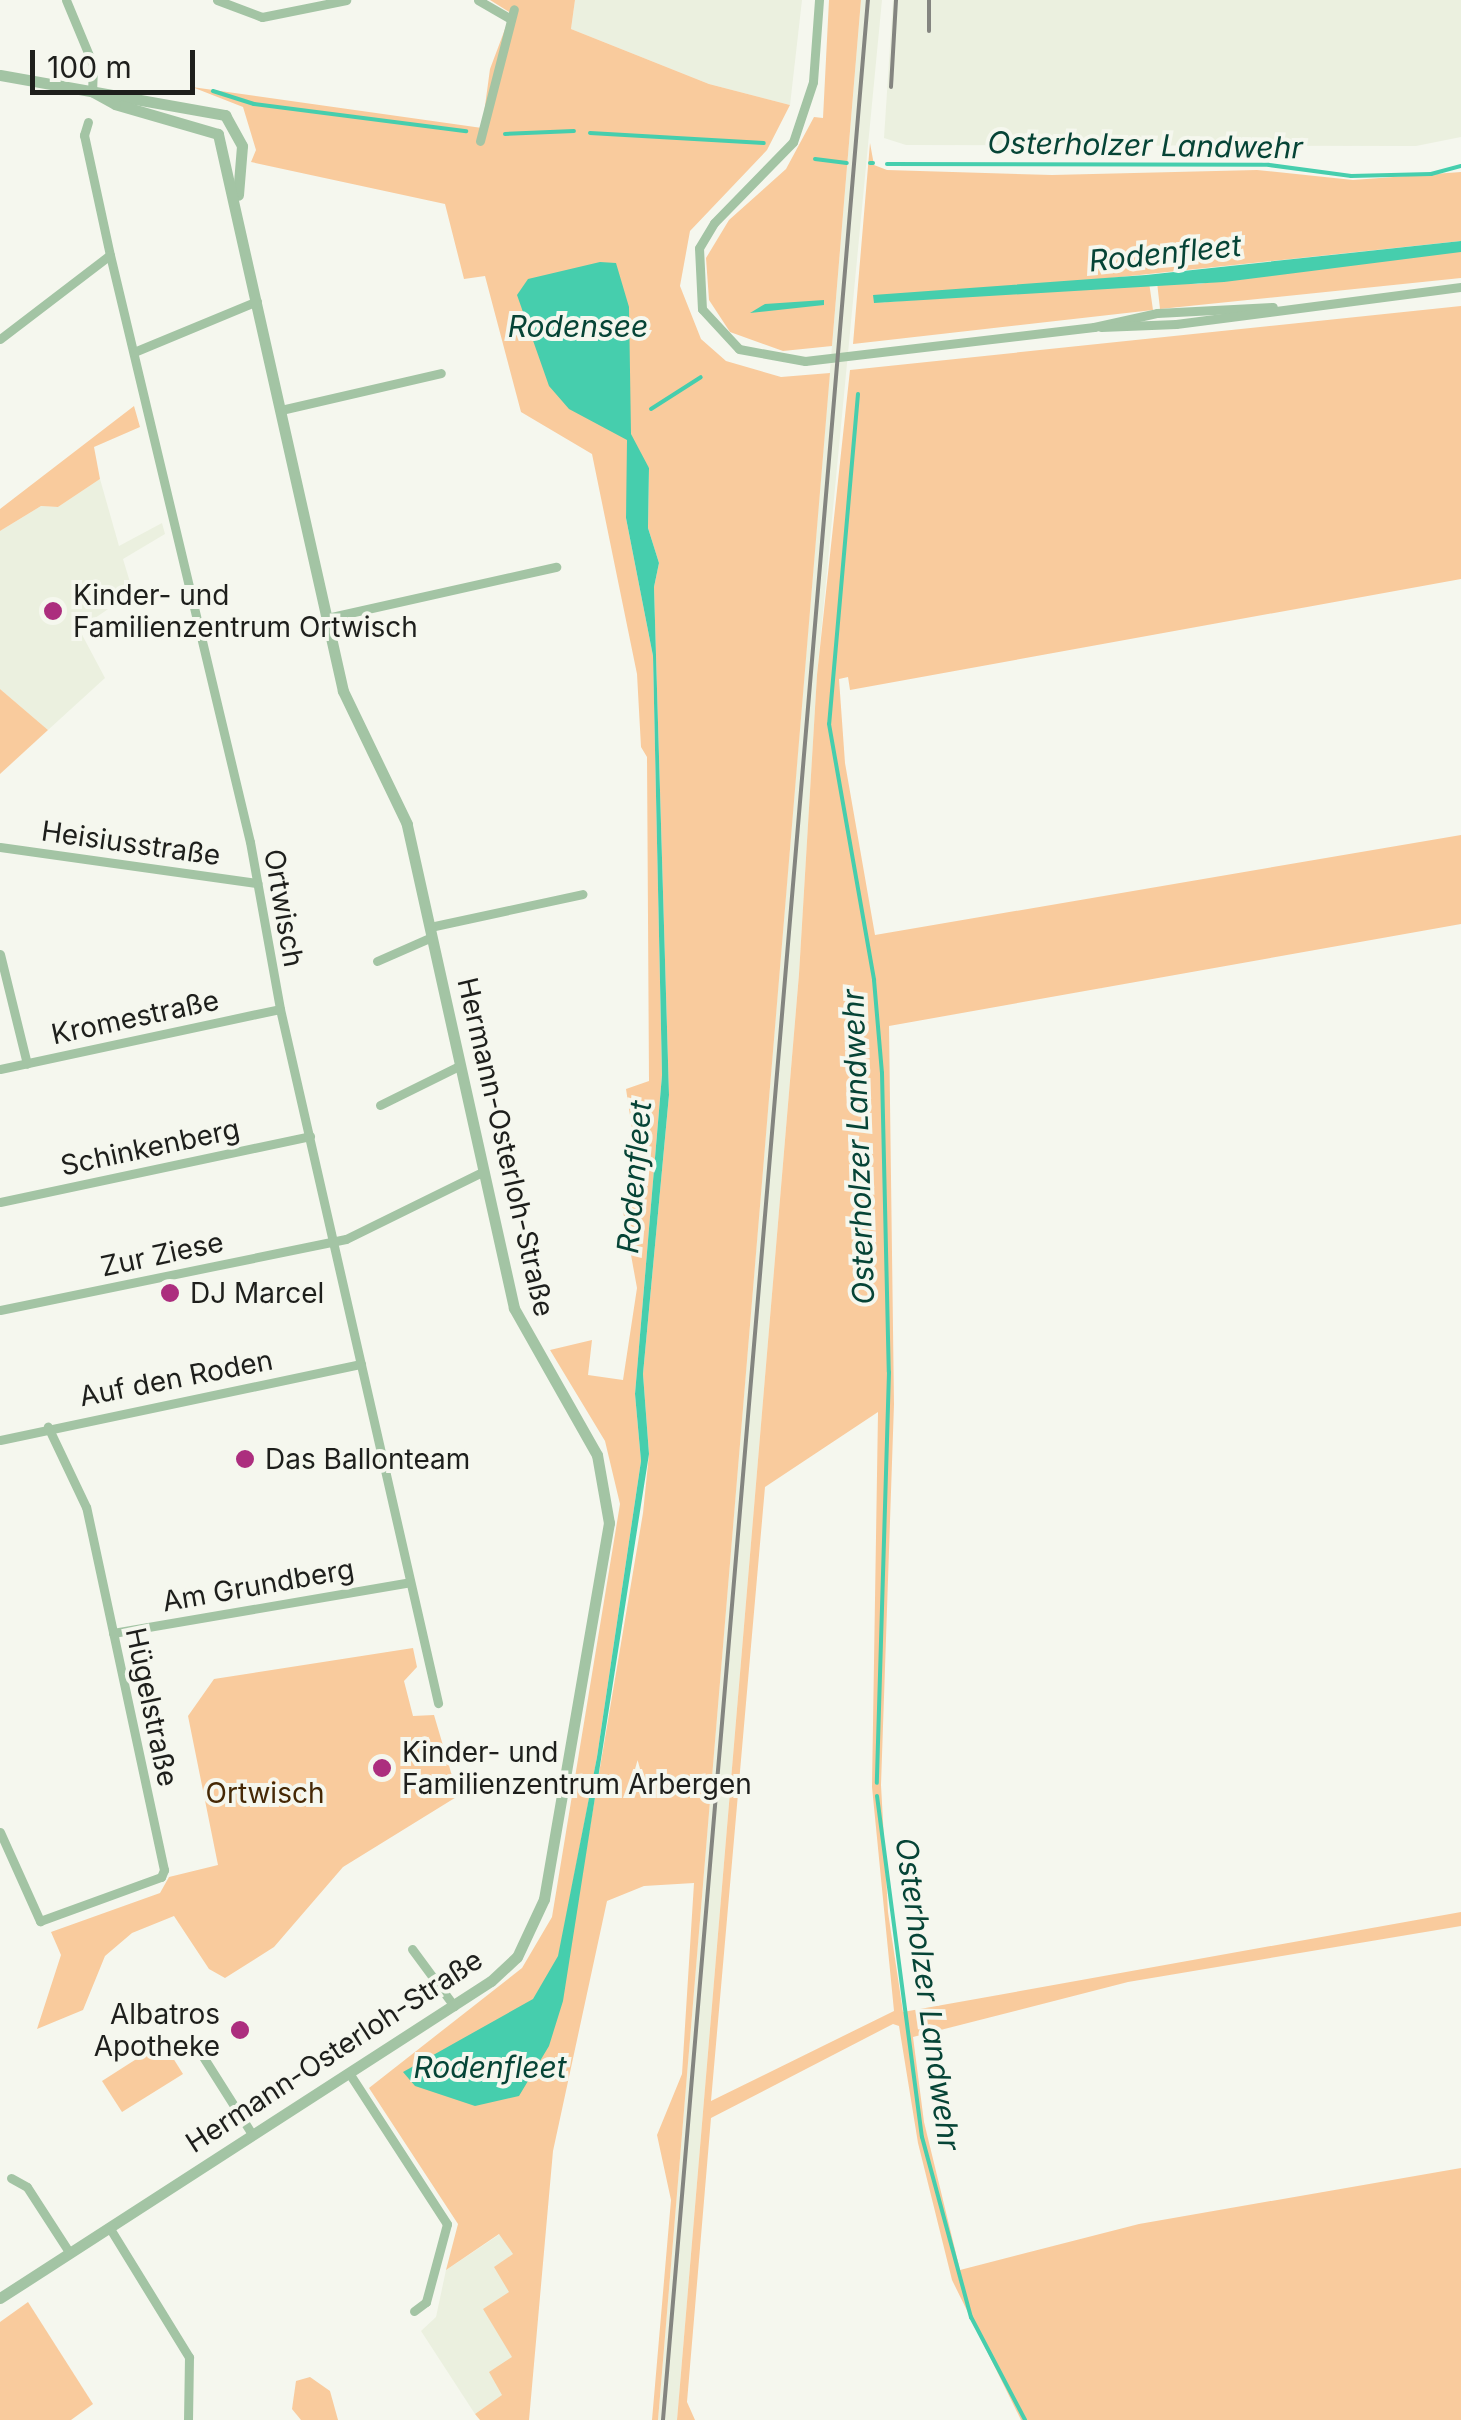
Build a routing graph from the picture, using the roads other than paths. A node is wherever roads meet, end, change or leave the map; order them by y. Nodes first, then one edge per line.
1 (66, 0) edge
2 (216, 0) edge
3 (346, 0) edge
4 (478, 0) edge
5 (819, 0) edge
6 (0, 75) edge
7 (92, 90) junction
8 (88, 122) dead end
9 (480, 142) dead end
10 (237, 204) junction
11 (110, 255) junction
12 (1461, 286) edge
13 (258, 302) junction
14 (0, 338) edge
15 (134, 352) junction
16 (442, 373) dead end
17 (281, 410) junction
18 (556, 567) dead end
19 (327, 618) junction
20 (0, 847) edge
21 (257, 883) junction
22 (582, 894) dead end
23 (431, 932) junction
24 (0, 954) edge
25 (377, 961) dead end
26 (280, 1010) junction
27 (26, 1064) junction
28 (459, 1066) junction
29 (0, 1070) edge
30 (380, 1105) dead end
31 (310, 1136) junction
32 (484, 1171) junction
33 (0, 1202) edge
34 (334, 1242) junction
35 (0, 1310) edge
36 (361, 1364) junction
37 (48, 1427) junction
38 (0, 1440) edge
39 (410, 1582) junction
40 (113, 1633) junction
41 (438, 1703) dead end
42 (0, 1832) edge
43 (412, 1949) dead end
44 (454, 2006) junction
45 (195, 2044) dead end
46 (348, 2073) junction
47 (252, 2134) junction
48 (11, 2178) dead end
49 (109, 2227) junction
50 (69, 2252) junction
51 (0, 2298) edge
52 (414, 2311) dead end
53 (188, 2420) edge

1 - 7 street
2 - 3 street
4 - 9 street
5 - 12 street
6 - 7 street
7 - 10 street, Hermann-Osterloh-Straße
7 - 10 street, Hermann-Osterloh-Straße
8 - 11 street, Ortwisch
10 - 13 street, Hermann-Osterloh-Straße
11 - 14 street
11 - 15 street, Ortwisch
13 - 15 street
13 - 17 street, Hermann-Osterloh-Straße
15 - 21 street, Ortwisch
16 - 17 street
17 - 19 street, Hermann-Osterloh-Straße
18 - 19 street
19 - 23 street, Hermann-Osterloh-Straße
20 - 21 street, Heisiusstraße
21 - 26 street, Ortwisch
22 - 23 street
23 - 25 street
23 - 28 street, Hermann-Osterloh-Straße
24 - 27 street
26 - 27 street, Kromestraße
26 - 31 street, Ortwisch
27 - 29 street, Kromestraße
28 - 30 street
28 - 32 street, Hermann-Osterloh-Straße
31 - 33 street, Schinkenberg
31 - 34 street, Ortwisch
32 - 34 street, Zur Ziese
32 - 44 street, Hermann-Osterloh-Straße
34 - 35 street, Zur Ziese
34 - 36 street, Ortwisch
36 - 37 street, Auf den Roden
36 - 39 street, Ortwisch
37 - 38 street, Auf den Roden
37 - 40 street, Hügelstraße
39 - 40 street, Am Grundberg
39 - 41 street, Ortwisch
40 - 42 street, Hügelstraße
43 - 44 street
44 - 46 street, Hermann-Osterloh-Straße
45 - 47 street
46 - 47 street, Hermann-Osterloh-Straße
46 - 52 street
47 - 49 street, Hermann-Osterloh-Straße
48 - 50 street
49 - 50 street, Hermann-Osterloh-Straße
49 - 53 street
50 - 51 street, Hermann-Osterloh-Straße

